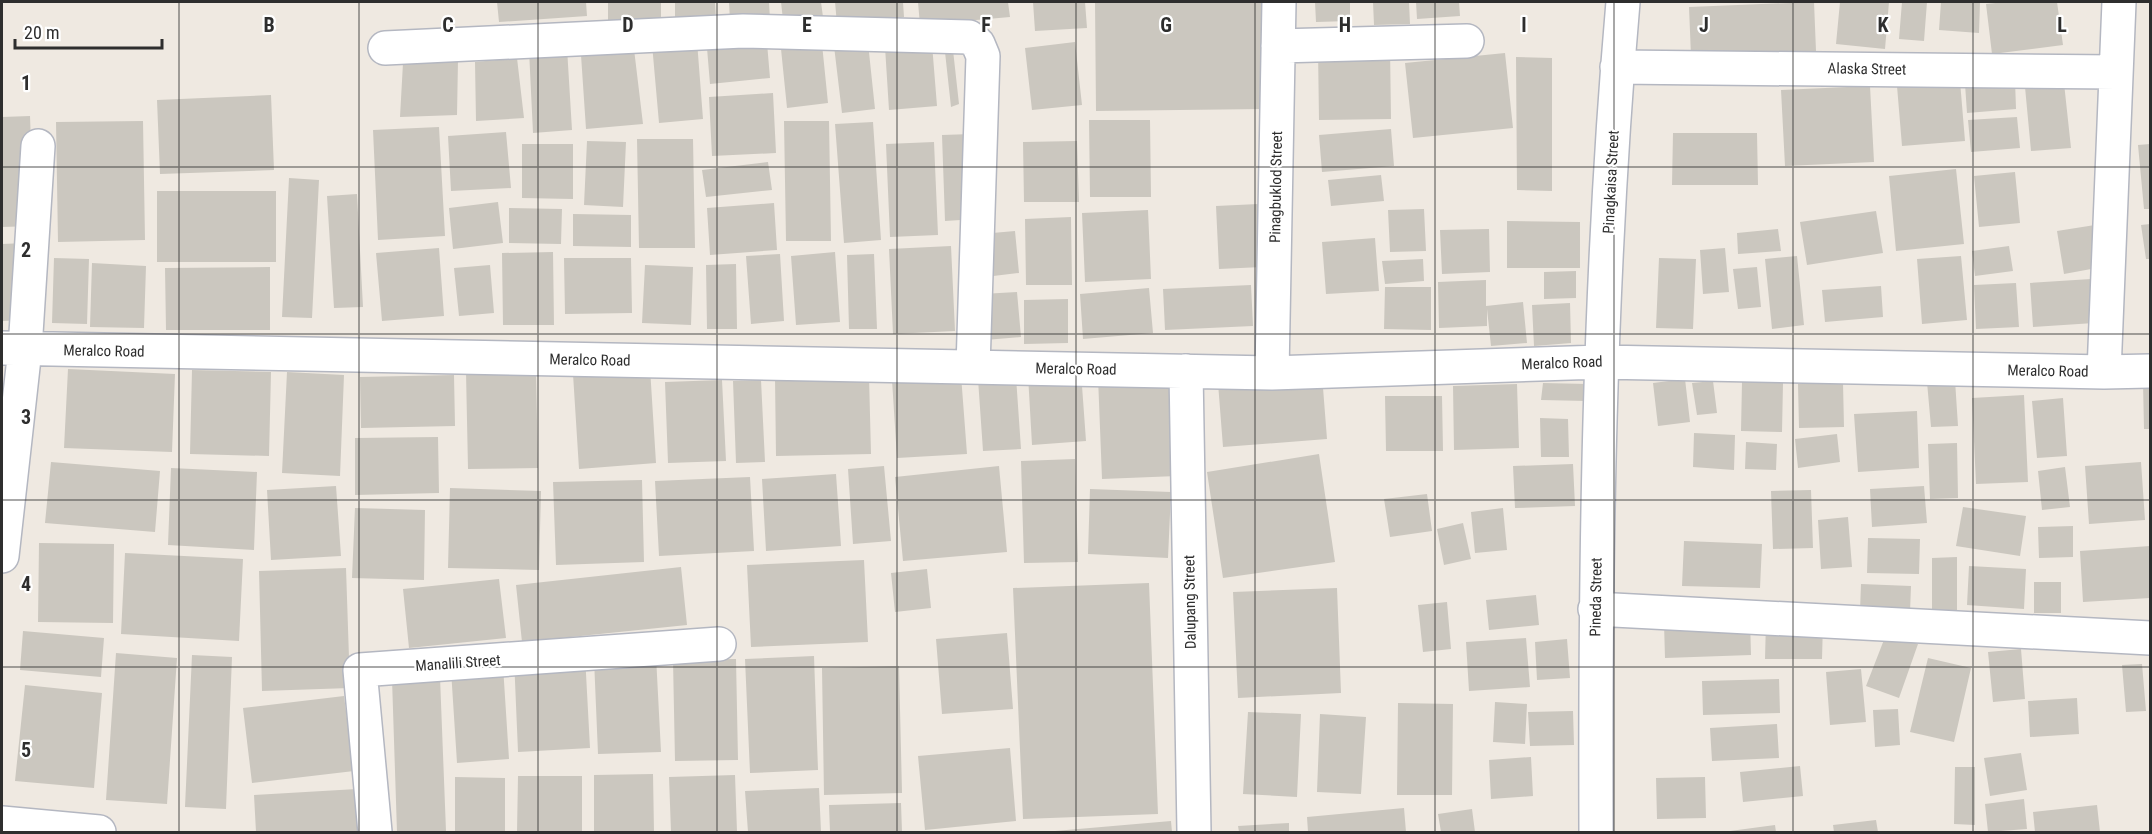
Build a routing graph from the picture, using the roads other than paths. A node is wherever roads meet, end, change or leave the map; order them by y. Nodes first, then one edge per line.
1 (1279, 2) edge
2 (1623, 2) edge
3 (2119, 2) edge
4 (1467, 41) dead end
5 (1278, 46) junction
6 (385, 48) dead end
7 (1617, 67) junction
8 (2116, 72) junction
9 (38, 146) dead end
10 (13, 349) edge
11 (1601, 362) junction
12 (973, 367) junction
13 (1186, 371) junction
14 (2151, 371) edge
15 (2103, 372) junction
16 (1272, 373) junction
17 (2, 556) edge
18 (1595, 609) junction
19 (2151, 638) edge
20 (719, 644) dead end
21 (2, 823) edge
22 (88, 832) edge
23 (375, 832) edge
24 (1194, 832) edge
25 (1596, 832) edge

1 - 5 street, Pinagbuklod Street
2 - 7 street, Pinagkaisa Street
3 - 8 street
4 - 5 street
5 - 16 street, Pinagbuklod Street
6 - 12 street
7 - 8 street, Alaska Street
7 - 11 street, Pinagkaisa Street
8 - 15 street
9 - 10 street
10 - 12 street, Meralco Road
10 - 17 street
11 - 15 street, Meralco Road
11 - 16 street, Meralco Road
11 - 18 street, Pineda Street
12 - 13 street, Meralco Road
13 - 16 street, Meralco Road
13 - 24 street, Dalupang Street
14 - 15 street, Meralco Road
18 - 19 street
18 - 25 street, Pineda Street
20 - 23 street, Manalili Street
21 - 22 street

